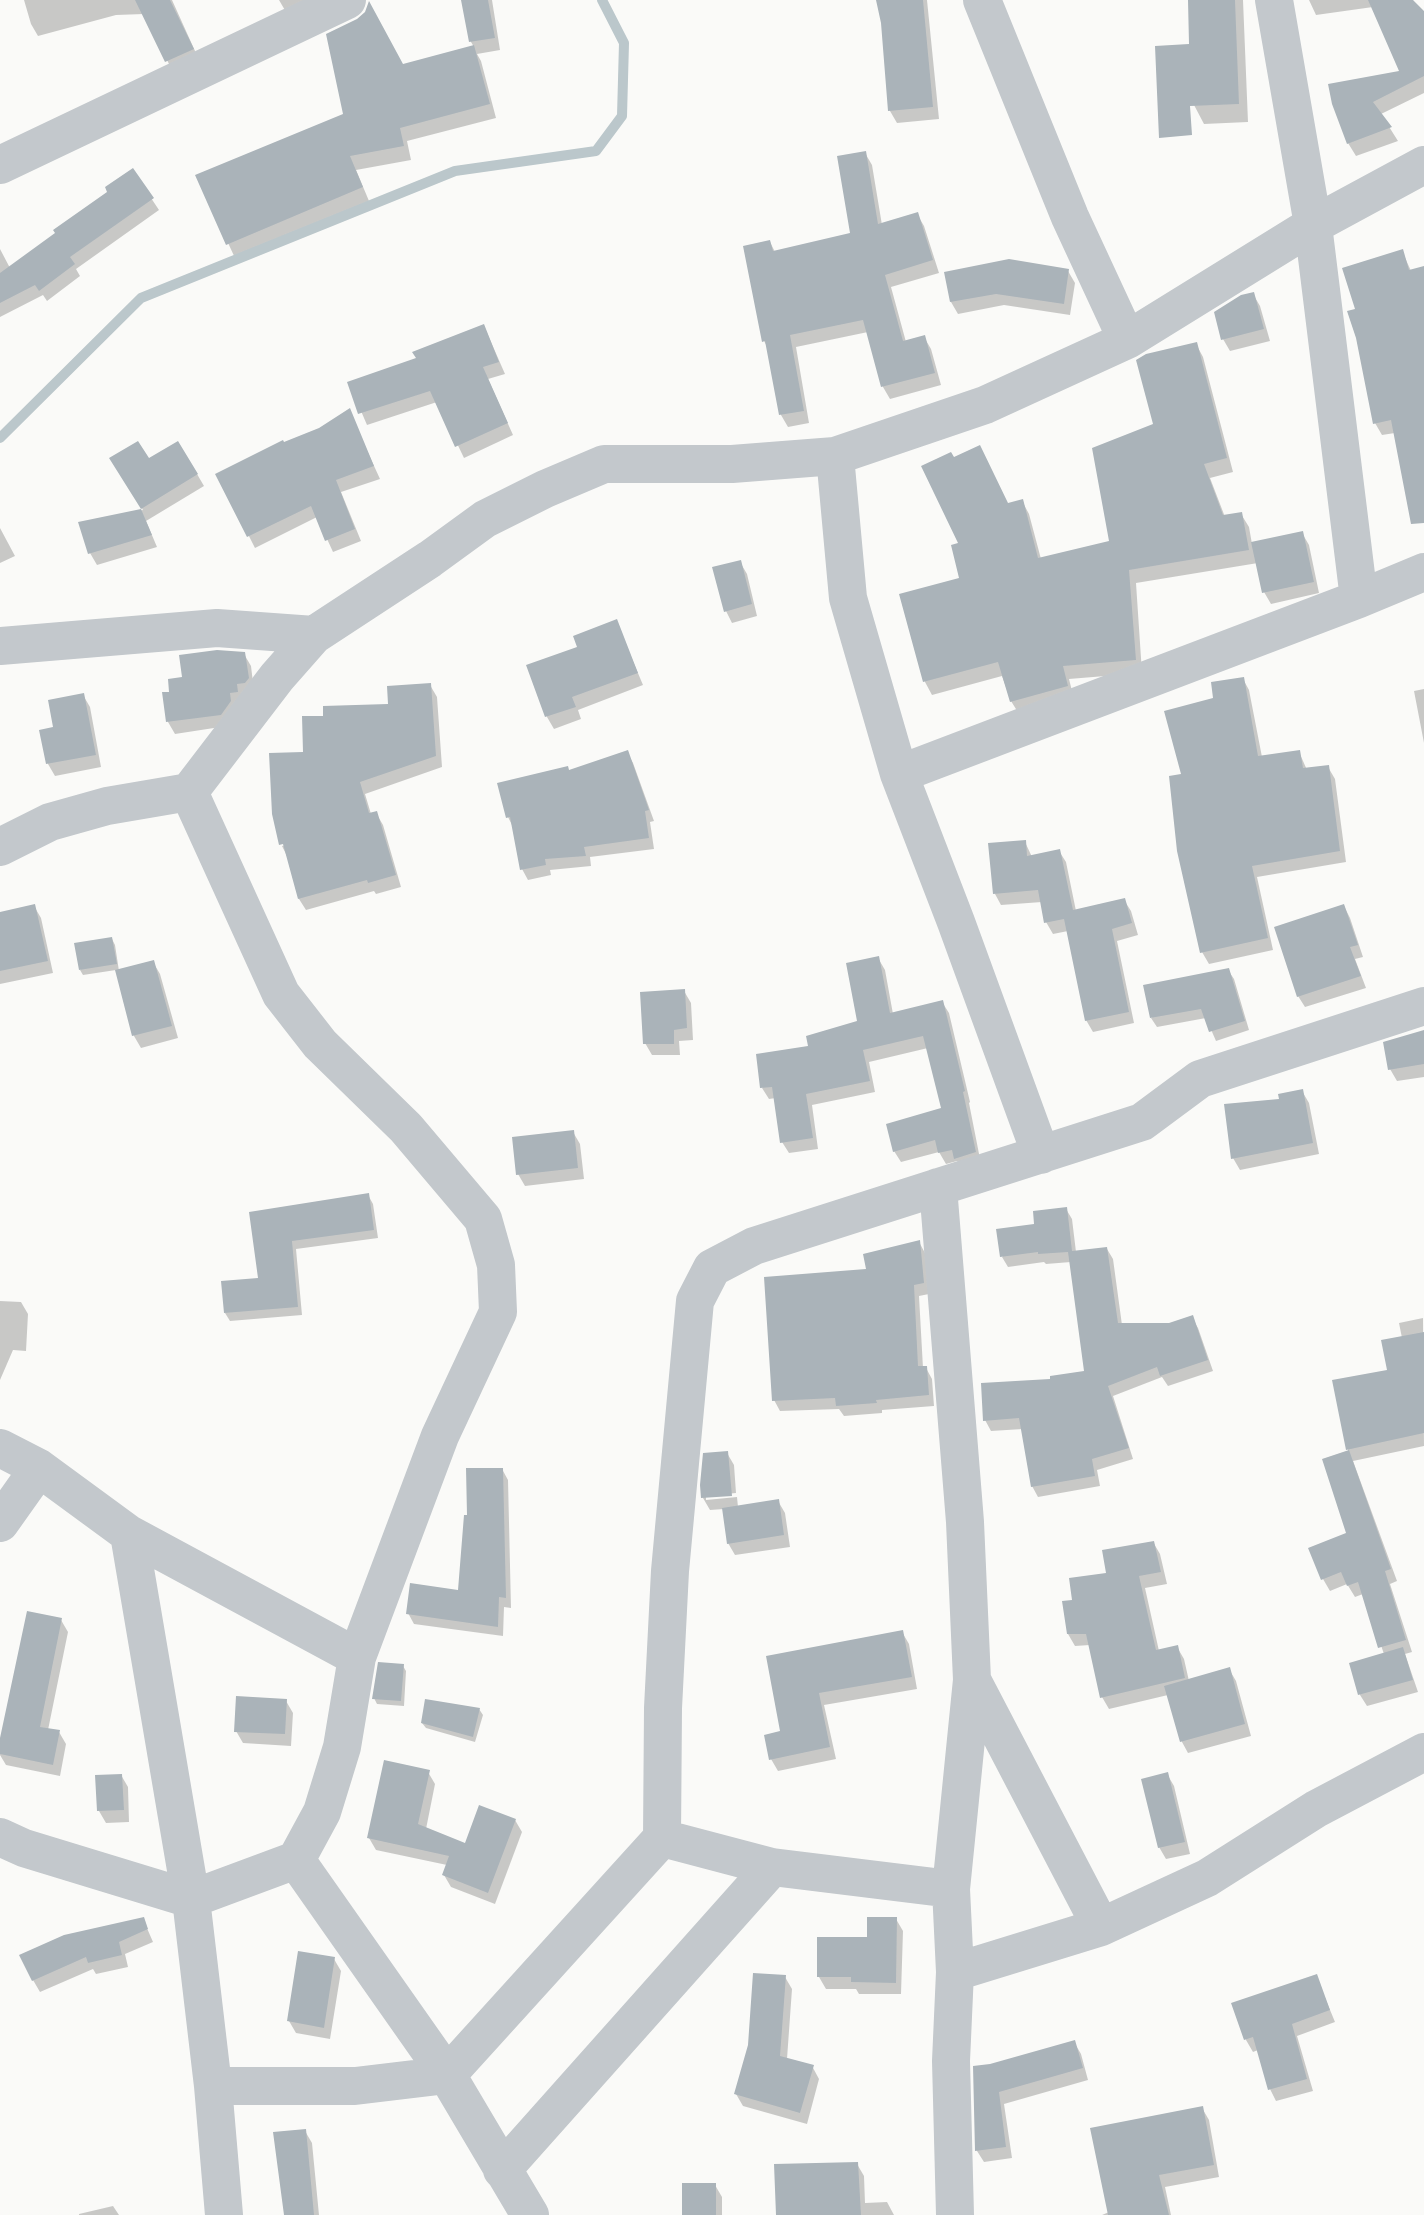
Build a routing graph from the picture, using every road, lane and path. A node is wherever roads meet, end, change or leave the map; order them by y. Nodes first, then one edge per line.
1 (347, 0) edge
2 (982, 0) edge
3 (1274, 0) edge
4 (0, 165) edge
5 (1424, 165) edge
6 (1313, 225) junction
7 (1127, 340) junction
8 (835, 456) junction
9 (1424, 572) edge
10 (1359, 599) junction
11 (314, 635) junction
12 (0, 646) edge
13 (899, 774) junction
14 (189, 792) junction
15 (0, 847) edge
16 (1424, 1006) edge
17 (1041, 1155) junction
18 (938, 1187) junction
19 (0, 1448) edge
20 (39, 1468) junction
21 (0, 1523) edge
22 (129, 1534) junction
23 (357, 1657) junction
24 (972, 1680) junction
25 (1424, 1752) edge
26 (0, 1837) edge
27 (662, 1838) junction
28 (296, 1860) junction
29 (772, 1867) junction
30 (951, 1889) junction
31 (191, 1899) junction
32 (1101, 1927) junction
33 (955, 1972) junction
34 (447, 2075) junction
35 (213, 2086) junction
36 (502, 2170) junction
37 (224, 2215) edge
38 (530, 2215) edge
39 (955, 2215) edge

1 - 4 street
2 - 7 street
3 - 6 street
5 - 6 street
6 - 7 street
6 - 10 street
7 - 8 street
8 - 11 street
8 - 13 street
9 - 10 street
10 - 13 street
11 - 12 street
11 - 14 street
13 - 17 street
14 - 15 street
14 - 23 street
16 - 17 street
17 - 18 street
18 - 24 street
18 - 27 street
19 - 20 street
20 - 21 street
20 - 22 street
22 - 23 street
22 - 31 street
23 - 28 street
24 - 30 street
24 - 32 street
25 - 32 street
26 - 31 street
27 - 29 street
27 - 34 street
28 - 31 street
28 - 34 street
29 - 30 street
29 - 36 street
30 - 33 street
31 - 35 street
32 - 33 street
33 - 39 street
34 - 35 street
34 - 36 street
35 - 37 street
36 - 38 street

